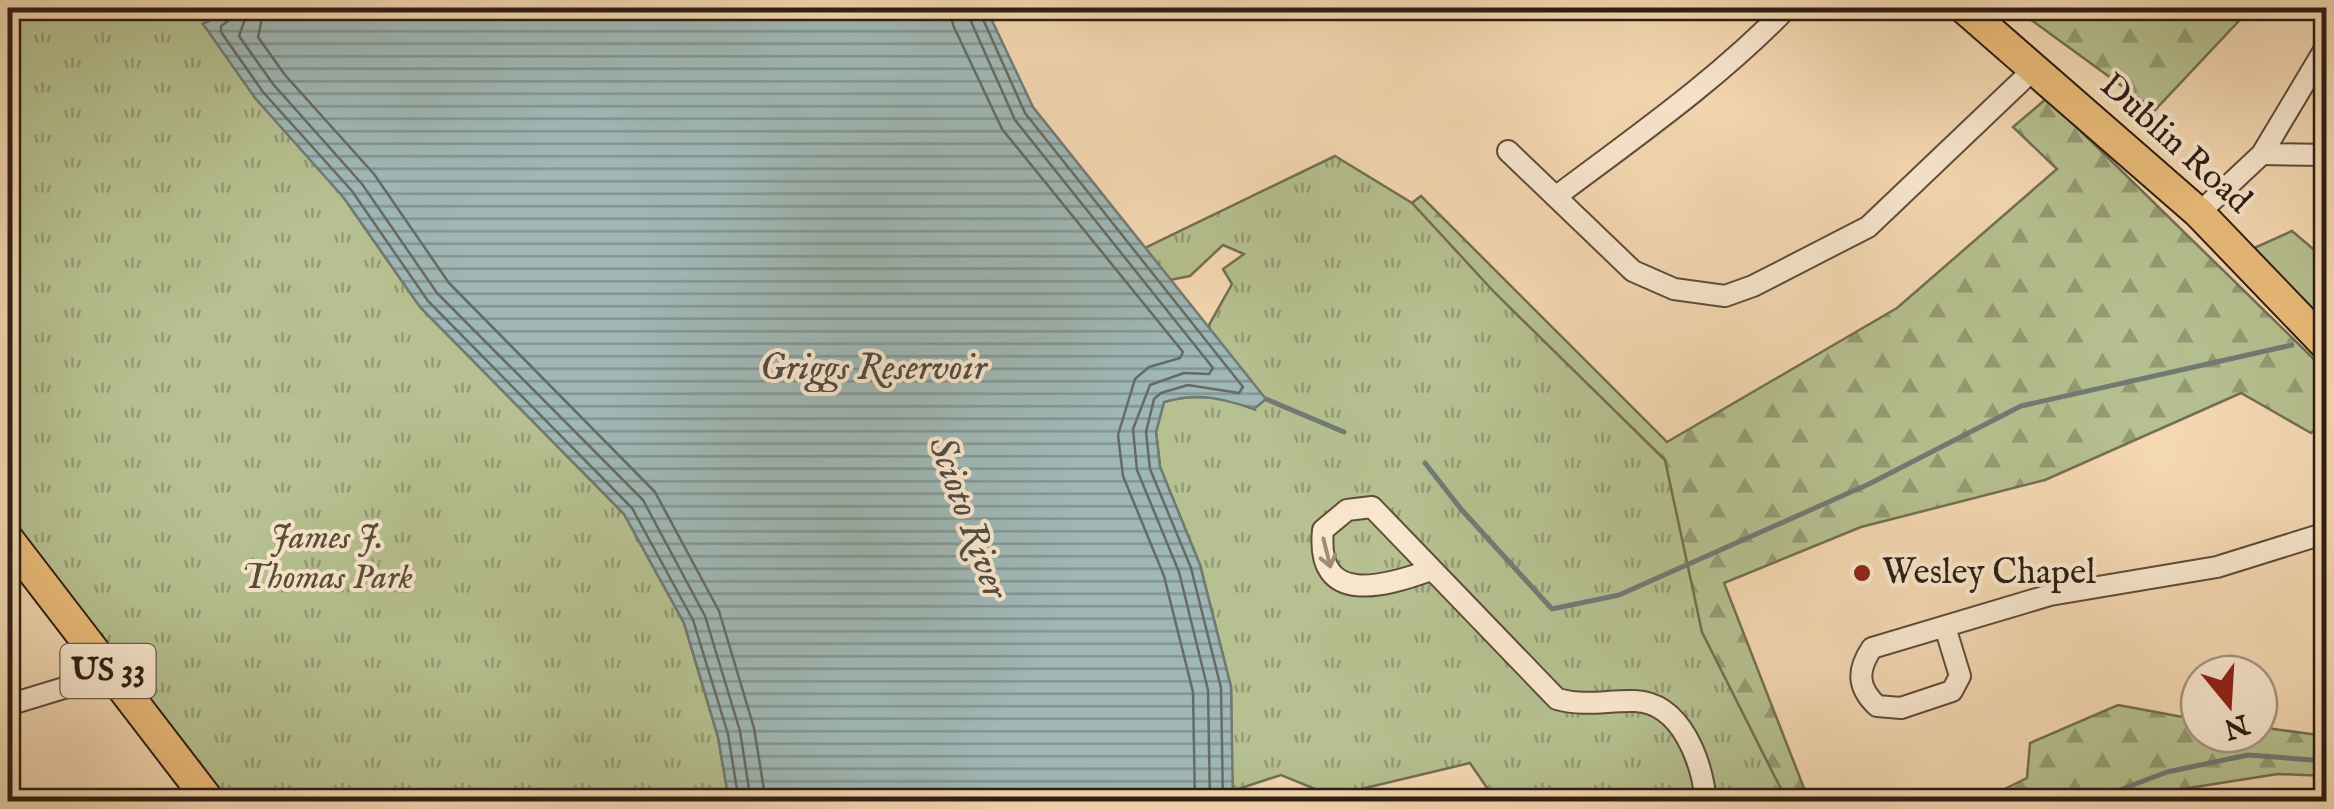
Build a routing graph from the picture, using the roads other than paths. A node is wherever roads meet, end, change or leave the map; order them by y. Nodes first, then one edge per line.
1 (1786, 8) edge
2 (1964, 8) edge
3 (2326, 47) edge
4 (2035, 68) junction
5 (1508, 151) dead end
6 (2262, 154) junction
7 (2326, 155) edge
8 (1558, 195) junction
9 (2200, 214) junction
10 (2326, 345) edge
11 (2326, 532) edge
12 (8, 539) edge
13 (1432, 570) junction
14 (1945, 627) junction
15 (110, 674) junction
16 (8, 706) edge
17 (210, 802) edge
18 (1706, 802) edge

1 - 8 street
2 - 4 main road, Dublin Road
3 - 6 street
4 - 8 street
4 - 9 main road, Dublin Road
5 - 8 street
6 - 7 street
6 - 9 street
9 - 10 main road, Dublin Road
11 - 14 street
12 - 15 main road, US 33
13 -> 13 street
13 - 18 street
14 - 14 street
15 - 16 street
15 - 17 main road, US 33

